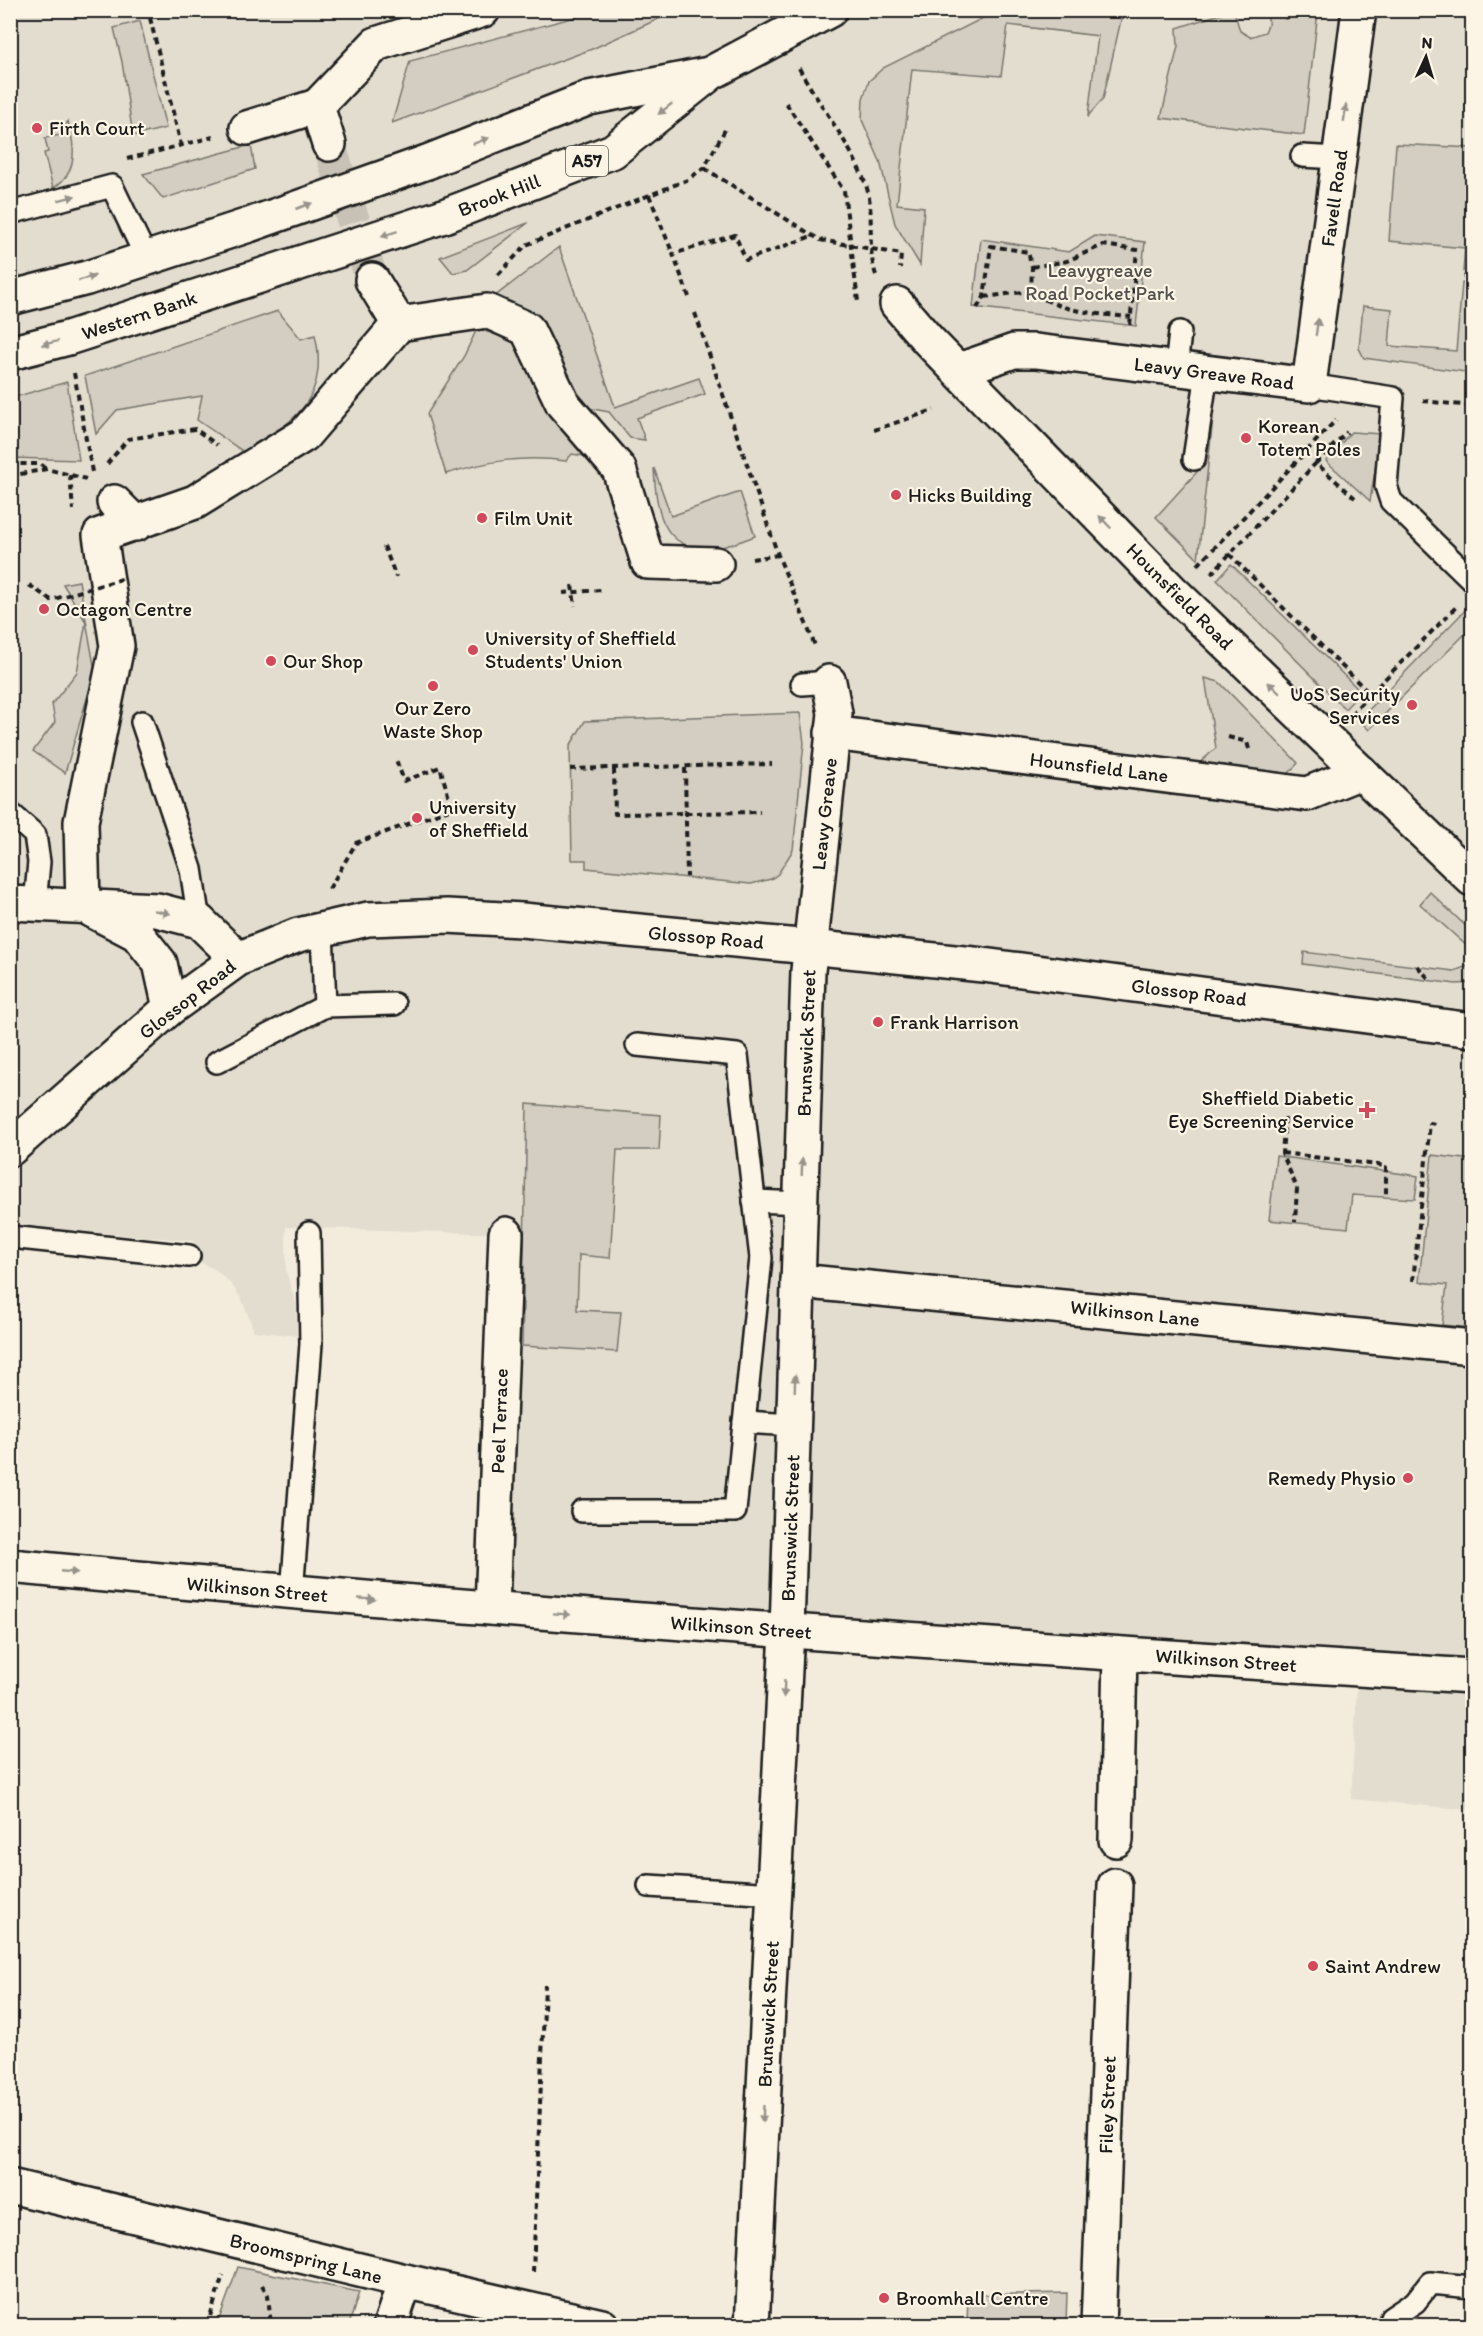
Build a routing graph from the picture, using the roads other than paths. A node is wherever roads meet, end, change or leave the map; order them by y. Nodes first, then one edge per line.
1 (483, 10) edge
2 (1359, 10) edge
3 (827, 11) edge
4 (711, 73) junction
5 (317, 106) junction
6 (246, 128) dead end
7 (329, 144) tunnel mouth
8 (1302, 156) dead end
9 (1339, 158) junction
10 (10, 213) edge
11 (147, 259) junction
12 (266, 274) joint
13 (372, 280) tunnel mouth
14 (10, 298) edge
15 (897, 304) road end
16 (399, 324) junction
17 (1180, 332) dead end
18 (10, 353) edge
19 (959, 370) junction
20 (1192, 371) junction
21 (1309, 385) junction
22 (1194, 459) dead end
23 (716, 564) dead end
24 (1473, 580) edge
25 (815, 683) road end
26 (142, 722) dead end
27 (832, 733) junction
28 (1362, 772) junction
29 (10, 813) edge
30 (1473, 879) edge
31 (23, 903) edge
32 (83, 906) junction
33 (199, 921) junction
34 (322, 930) junction
35 (810, 947) junction
36 (238, 958) junction
37 (394, 1004) dead end
38 (324, 1006) junction
39 (170, 1008) junction
40 (1473, 1030) edge
41 (637, 1045) dead end
42 (218, 1062) dead end
43 (10, 1149) edge
44 (754, 1201) junction
45 (801, 1203) junction
46 (309, 1233) dead end
47 (506, 1234) dead end
48 (10, 1237) edge
49 (189, 1256) dead end
50 (798, 1281) junction
51 (1473, 1347) edge
52 (744, 1422) junction
53 (794, 1425) junction
54 (582, 1511) dead end
55 (10, 1566) edge
56 (292, 1593) junction
57 (492, 1608) junction
58 (787, 1630) junction
59 (1120, 1654) junction
60 (1473, 1676) edge
61 (1116, 1840) dead end
62 (1115, 1885) dead end
63 (650, 1886) dead end
64 (774, 1894) junction
65 (10, 2186) edge
66 (405, 2282) junction
67 (1473, 2287) edge
68 (390, 2325) edge
69 (602, 2325) edge
70 (752, 2325) edge
71 (1098, 2325) edge
72 (1390, 2325) edge

1 - 5 street
9 -> 2 street, Favell Road
3 - 4 street, Brook Hill / A57
11 -> 4 street, Brook Hill / A57, bridge
4 -> 12 street, Brook Hill / A57, bridge
5 - 6 street
5 - 7 street
8 - 9 lane
21 -> 9 street, Favell Road
10 -> 11 lane
14 -> 11 street, A57
12 -> 18 street, Western Bank / A57
13 - 16 street
15 - 19 street, Hounsfield Road
16 - 23 street
16 - 32 street
17 - 20 lane
19 - 20 street, Leavy Greave Road
28 -> 19 street, Hounsfield Road
20 - 21 street, Leavy Greave Road
20 - 22 lane
21 - 24 lane, Leavy Greave Road
25 - 27 street, Leavy Greave
26 - 33 lane
27 - 28 street, Hounsfield Lane
27 - 35 street, Leavy Greave
28 - 30 street, Hounsfield Road
29 - 31 lane
31 - 32 street
32 -> 33 street
32 - 39 street
33 - 36 street
34 - 35 street, Glossop Road
34 - 36 street, Glossop Road
34 - 38 lane
35 - 40 street, Glossop Road
45 -> 35 street, Brunswick Street
36 - 39 street, Glossop Road
37 - 38 lane
38 - 42 lane
39 - 43 street, Glossop Road
41 - 44 lane
44 - 45 lane
44 - 52 lane
45 - 50 street, Brunswick Street
46 - 56 lane
47 - 57 street, Peel Terrace
48 - 49 lane
50 - 51 street, Wilkinson Lane
53 -> 50 street, Brunswick Street
52 - 53 lane
52 - 54 lane
53 - 58 street, Brunswick Street
55 -> 56 street, Wilkinson Street
56 -> 57 street, Wilkinson Street
57 -> 58 street, Wilkinson Street
58 - 59 street, Wilkinson Street
58 -> 64 street, Brunswick Street
59 - 60 street, Wilkinson Street
59 - 61 street
62 - 71 street, Filey Street
63 - 64 lane
64 -> 70 street, Brunswick Street
65 - 66 street, Broomspring Lane
66 - 68 street
66 - 69 street, Broomspring Lane
67 - 72 lane

